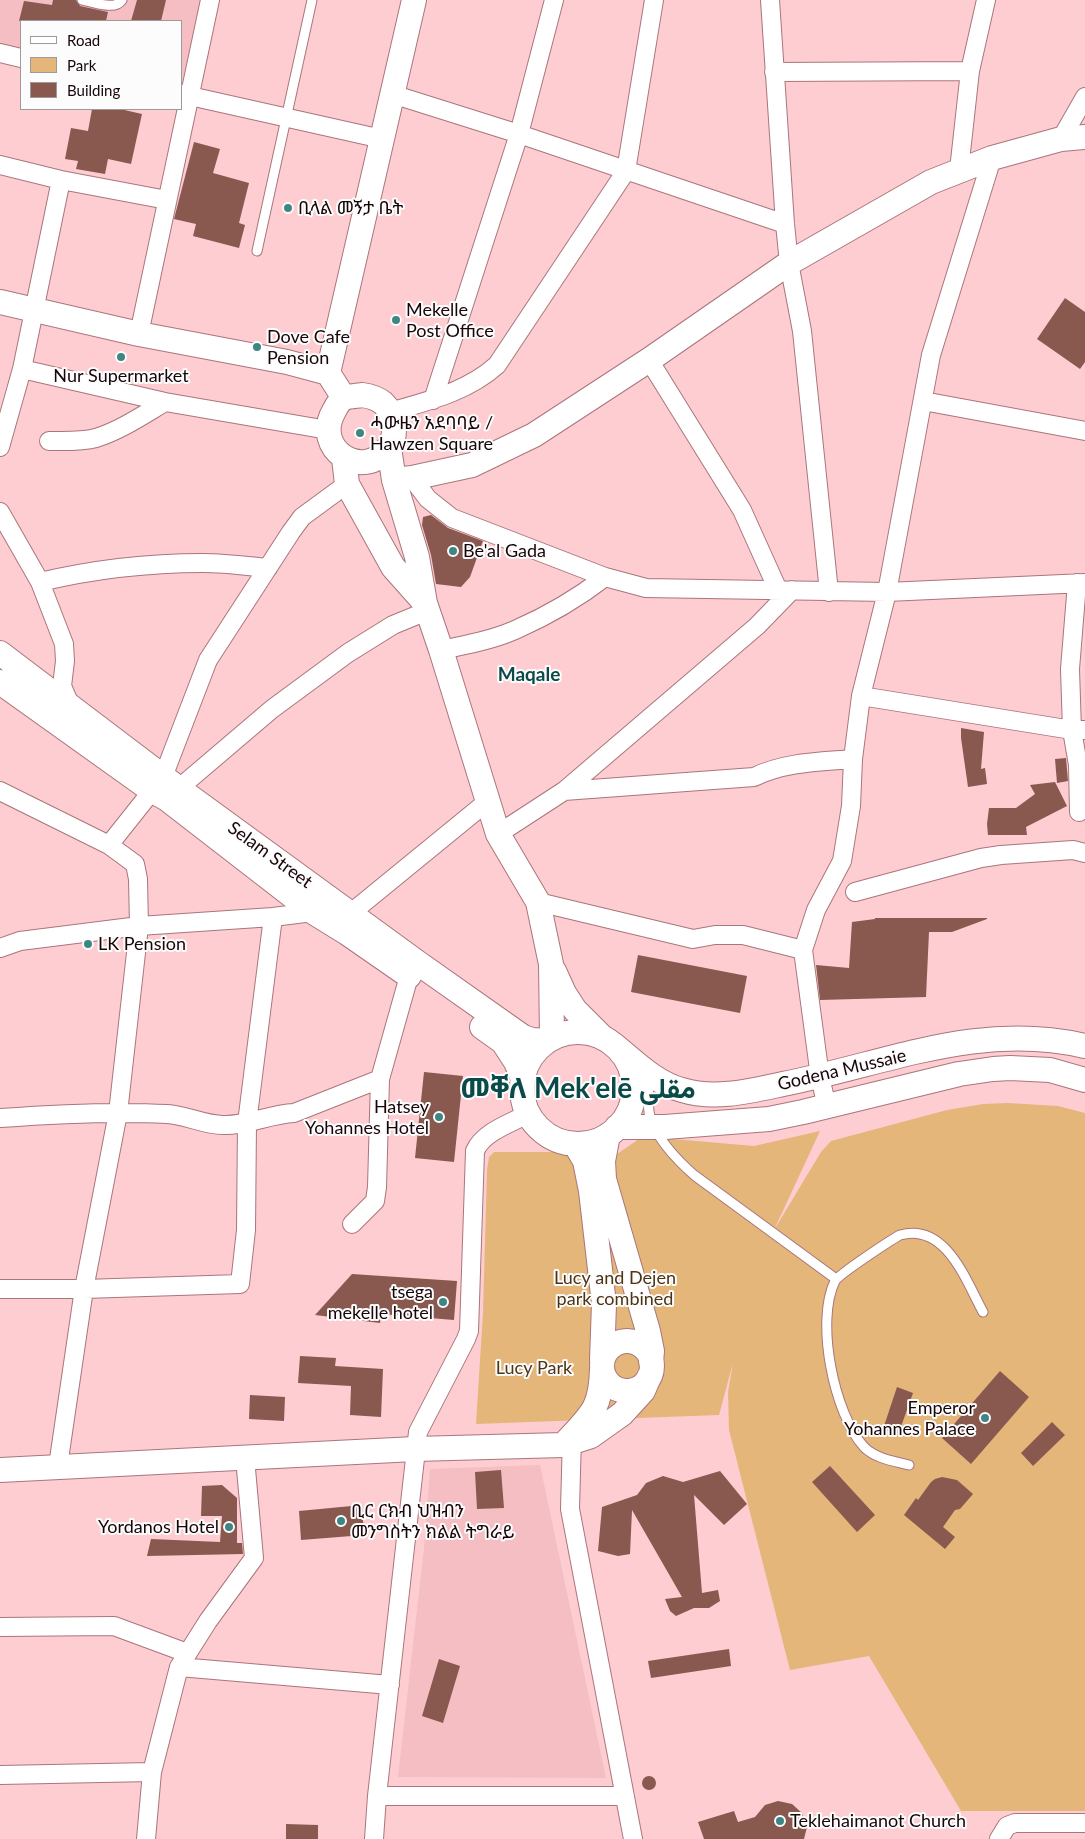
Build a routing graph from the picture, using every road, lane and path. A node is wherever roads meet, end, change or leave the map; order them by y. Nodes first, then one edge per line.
1 (82, 0) edge
2 (122, 0) edge
3 (210, 0) edge
4 (312, 0) edge
5 (414, 0) edge
6 (554, 0) edge
7 (654, 0) edge
8 (770, 0) edge
9 (986, 0) edge
10 (0, 53) edge
11 (20, 58) edge
12 (970, 71) junction
13 (774, 72) junction
14 (392, 94) junction
15 (185, 95) edge
16 (1085, 97) edge
17 (286, 118) junction
18 (519, 134) junction
19 (1085, 137) edge
20 (382, 139) junction
21 (1061, 139) junction
22 (992, 158) junction
23 (0, 165) edge
24 (959, 170) junction
25 (626, 171) junction
26 (61, 180) junction
27 (167, 200) junction
28 (785, 224) junction
29 (257, 251) dead end
30 (789, 264) junction
31 (0, 302) edge
32 (34, 309) junction
33 (139, 334) junction
34 (649, 360) junction
35 (22, 369) junction
36 (328, 372) junction
37 (344, 398) junction
38 (433, 400) junction
39 (923, 401) junction
40 (165, 402) junction
41 (390, 412) junction
42 (328, 430) junction
43 (1085, 431) edge
44 (49, 440) dead end
45 (0, 447) edge
46 (389, 448) junction
47 (344, 458) junction
48 (403, 479) junction
49 (347, 484) junction
50 (0, 512) edge
51 (268, 568) junction
52 (605, 577) junction
53 (40, 582) junction
54 (1081, 583) edge
55 (785, 590) junction
56 (829, 592) junction
57 (887, 592) junction
58 (426, 607) junction
59 (441, 650) junction
60 (0, 653) edge
61 (0, 682) edge
62 (861, 696) junction
63 (71, 708) junction
64 (1079, 730) edge
65 (853, 760) junction
66 (165, 788) junction
67 (0, 790) edge
68 (564, 791) junction
69 (488, 801) junction
70 (1079, 812) dead end
71 (498, 834) junction
72 (109, 845) junction
73 (1085, 853) edge
74 (855, 892) dead end
75 (538, 902) junction
76 (313, 912) junction
77 (273, 916) junction
78 (349, 923) junction
79 (139, 926) junction
80 (0, 948) edge
81 (803, 950) junction
82 (551, 964) junction
83 (413, 970) junction
84 (550, 1040) junction
85 (608, 1041) junction
86 (1085, 1046) edge
87 (649, 1074) junction
88 (820, 1077) junction
89 (380, 1079) junction
90 (523, 1079) junction
91 (1085, 1080) edge
92 (827, 1107) junction
93 (118, 1113) junction
94 (528, 1114) junction
95 (0, 1118) edge
96 (247, 1123) junction
97 (655, 1127) junction
98 (613, 1131) junction
99 (575, 1144) junction
100 (352, 1224) dead end
101 (836, 1279) junction
102 (0, 1289) edge
103 (84, 1289) junction
104 (983, 1312) dead end
105 (602, 1364) junction
106 (650, 1370) junction
107 (569, 1441) junction
108 (414, 1449) junction
109 (246, 1458) junction
110 (909, 1465) dead end
111 (58, 1466) junction
112 (0, 1470) edge
113 (0, 1627) edge
114 (183, 1660) junction
115 (390, 1685) junction
116 (152, 1772) junction
117 (0, 1775) edge
118 (377, 1796) junction
119 (625, 1796) junction
120 (1085, 1823) edge
121 (146, 1839) edge
122 (374, 1839) edge
123 (633, 1839) edge
124 (999, 1839) edge

1 - 2 lane
3 - 15 street
4 - 17 lane
5 - 14 street
6 - 18 street
7 - 25 street
8 - 13 street
9 - 12 street
10 - 11 street
12 - 13 street
12 - 24 street
13 - 28 street
14 - 18 street
14 - 20 street
15 - 17 street
15 - 27 street
16 - 21 street
17 - 20 street
17 - 29 lane
18 - 25 street
18 - 38 street
19 - 21 street
20 - 36 street
21 - 22 street
22 - 24 street
22 - 39 street
23 - 26 street
24 - 30 street
25 - 28 street
25 - 38 street
26 - 27 street
26 - 32 street
27 - 33 street
28 - 30 street
30 - 34 street
30 - 56 street
31 - 32 street
32 - 33 street
32 - 35 street
33 - 36 street
34 - 48 street
34 - 55 street
35 - 40 street
35 - 45 street
36 - 37 street
37 - 41 street
37 - 42 street
38 - 41 street
39 - 43 street
39 - 57 street
40 - 42 street
40 - 44 street
41 - 46 street
42 - 47 street
46 - 47 street
46 - 48 street
47 - 49 street
48 - 52 street
48 - 58 street
49 - 51 street
49 - 58 street
50 - 53 street
51 - 53 street
51 - 66 street
52 - 55 street
52 - 59 street
53 - 63 street
54 - 57 street
54 - 64 street
55 - 56 street
55 - 68 street
56 - 57 street
57 - 62 street
58 - 59 street
58 - 66 street
59 - 69 street
60 - 63 street, Selam Street
61 - 66 street, Selam Street
62 - 64 street
62 - 65 street
63 - 66 street, Selam Street
64 - 70 street
65 - 68 street
65 - 81 street
66 - 72 street
66 - 76 street, Selam Street
66 - 78 street, Selam Street
67 - 72 street
68 - 71 street
69 - 71 street
69 - 78 street
71 - 75 street
72 - 79 street
73 - 74 street
75 - 81 street
75 - 82 street
76 - 77 street
76 - 78 street, Selam Street
77 - 79 street
77 - 96 street
78 - 83 street
79 - 80 street
79 - 93 street
81 - 88 street
82 - 84 street
82 - 85 street
83 - 84 street
83 - 89 street
83 - 90 street
84 - 85 street
84 - 90 street
85 - 87 street, Godena Mussaie
85 - 98 street
86 - 88 street, Godena Mussaie
87 - 88 street, Godena Mussaie
87 - 97 lane
88 - 92 street
89 - 96 street
89 - 100 street
90 - 94 street
91 - 92 street, Godena Mussaie
92 - 97 street, Godena Mussaie
93 - 95 street
93 - 96 street
93 - 103 street
94 - 99 street
94 - 108 street
96 - 103 street
97 - 98 street, Godena Mussaie
97 - 101 lane
98 - 99 street
98 - 106 street
99 - 105 street
101 - 104 lane
101 - 110 lane
102 - 103 street
103 - 111 street
105 - 106 street
105 - 106 street
105 - 107 street
106 - 107 street
107 - 108 street
107 - 119 street
108 - 109 street
108 - 115 street
109 - 111 street
109 - 114 street
111 - 112 street
113 - 114 street
114 - 115 street
114 - 116 street
115 - 118 street
116 - 117 street
116 - 121 street
118 - 119 street
118 - 122 street
119 - 123 street
120 - 124 street

